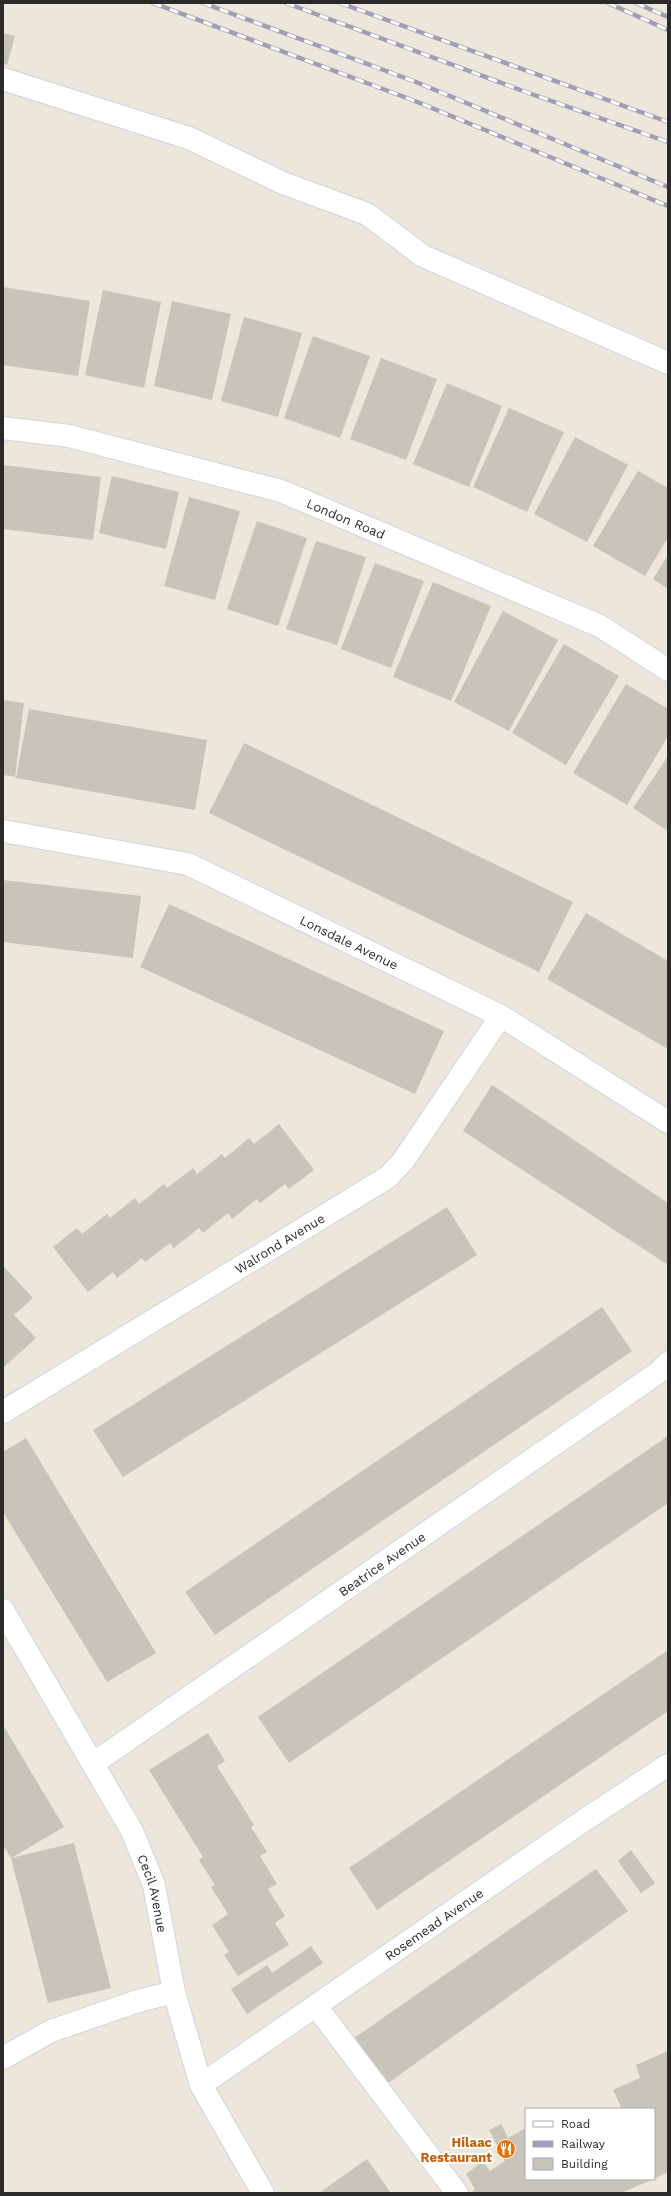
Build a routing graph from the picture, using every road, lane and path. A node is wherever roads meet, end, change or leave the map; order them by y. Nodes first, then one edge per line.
1 (3, 79) edge
2 (668, 363) edge
3 (3, 428) edge
4 (668, 670) edge
5 (3, 831) edge
6 (501, 1016) junction
7 (668, 1122) edge
8 (668, 1364) edge
9 (3, 1412) edge
10 (3, 1610) edge
11 (94, 1763) junction
12 (668, 1765) edge
13 (174, 1992) junction
14 (316, 2006) junction
15 (3, 2058) edge
16 (201, 2085) junction
17 (263, 2193) edge
18 (457, 2193) edge

1 - 2 street
3 - 4 street, London Road
5 - 6 street, Lonsdale Avenue
6 - 7 street, Lonsdale Avenue
6 - 9 street, Walrond Avenue
8 - 11 street, Beatrice Avenue
10 - 11 street, Cecil Avenue
11 - 13 street, Cecil Avenue
12 - 14 street, Rosemead Avenue
13 - 15 street
13 - 16 street, Cecil Avenue
14 - 16 street, Rosemead Avenue
14 - 18 street
16 - 17 street, Cecil Avenue

